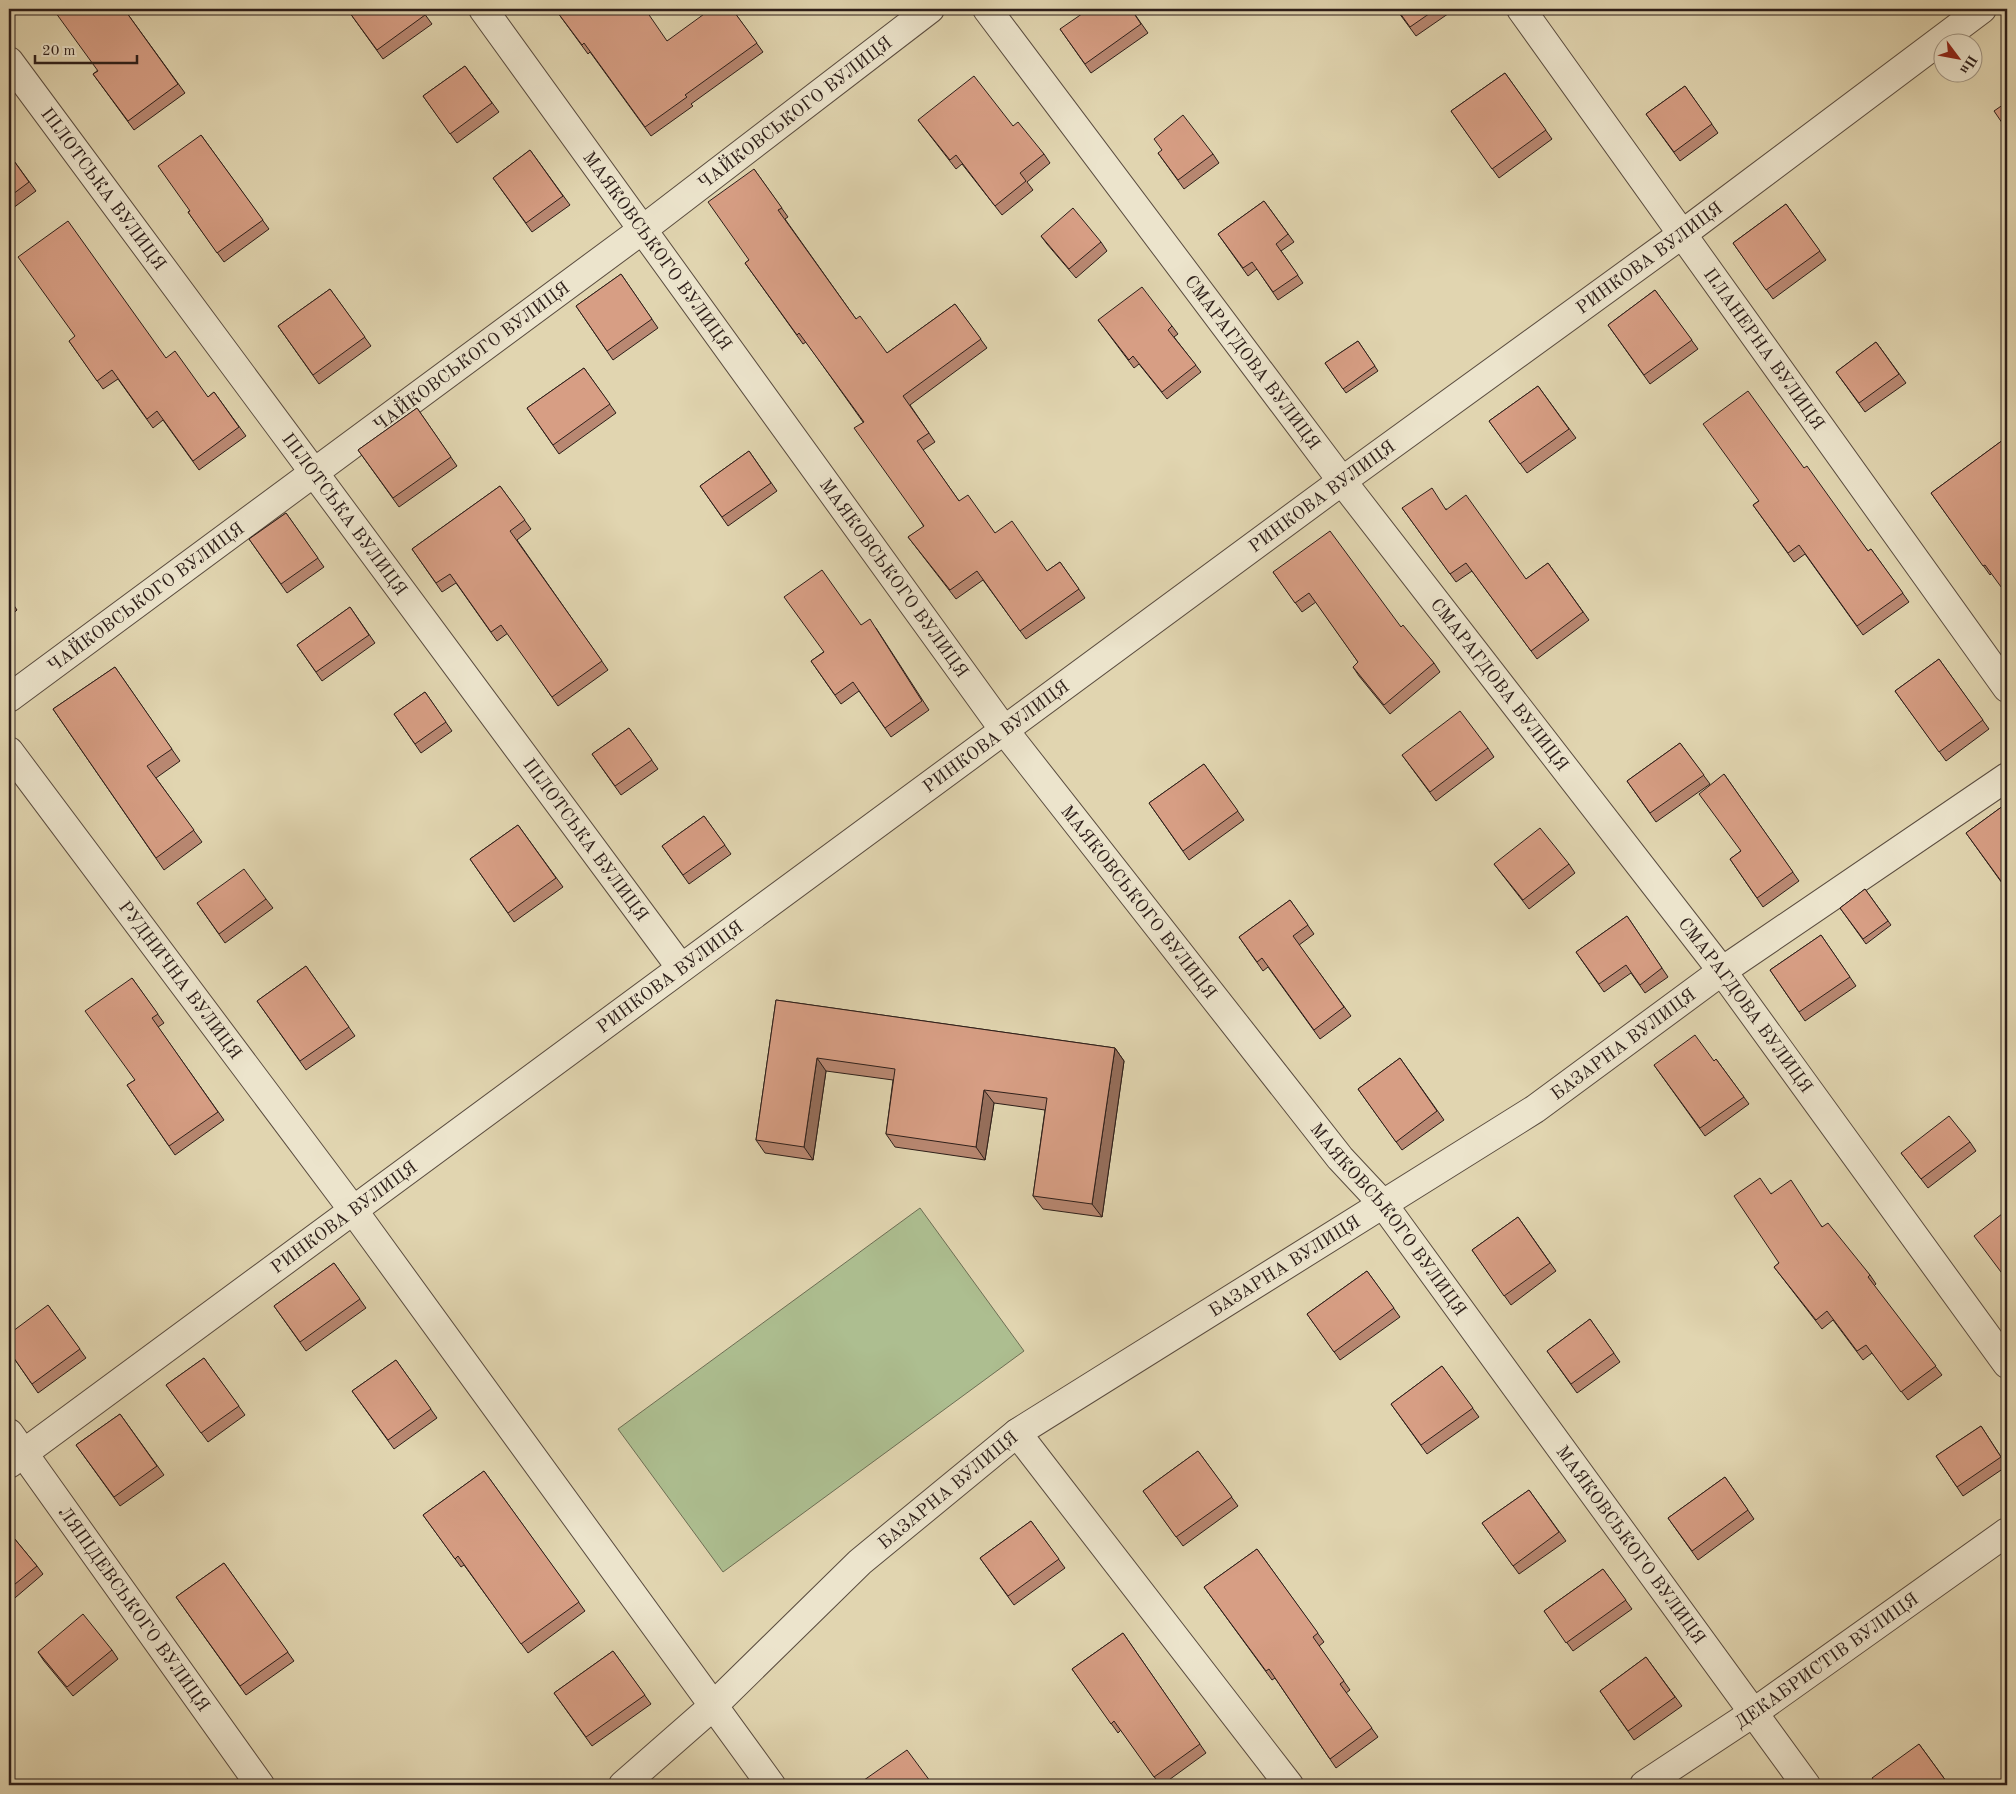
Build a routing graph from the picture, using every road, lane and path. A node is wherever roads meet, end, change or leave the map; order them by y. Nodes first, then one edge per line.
1 (483, 9) edge
2 (930, 9) edge
3 (987, 9) edge
4 (1521, 9) edge
5 (1982, 9) edge
6 (9, 61) edge
7 (642, 230) junction
8 (1681, 234) junction
9 (313, 473) junction
10 (1342, 481) junction
11 (2007, 688) edge
12 (9, 698) edge
13 (1004, 730) junction
14 (9, 751) edge
15 (2007, 777) edge
16 (681, 968) junction
17 (1722, 971) junction
18 (1383, 1204) junction
19 (353, 1210) junction
20 (2007, 1364) edge
21 (1018, 1433) junction
22 (14, 1450) edge
23 (2007, 1532) edge
24 (712, 1707) junction
25 (1753, 1713) junction
26 (260, 1785) edge
27 (623, 1785) edge
28 (772, 1785) edge
29 (1289, 1785) edge
30 (1644, 1785) edge
31 (1806, 1785) edge

1 - 7 street, МАЯКОВСЬКОГО ВУЛИЦЯ
2 - 7 street, ЧАЙКОВСЬКОГО ВУЛИЦЯ
3 - 10 street, СМАРАГДОВА ВУЛИЦЯ
4 - 8 street, ПЛАНЕРНА ВУЛИЦЯ
5 - 8 street, РИНКОВА ВУЛИЦЯ
6 - 9 street, ПІЛОТСЬКА ВУЛИЦЯ
7 - 9 street, ЧАЙКОВСЬКОГО ВУЛИЦЯ
7 - 13 street, МАЯКОВСЬКОГО ВУЛИЦЯ
8 - 10 street, РИНКОВА ВУЛИЦЯ
8 - 11 street, ПЛАНЕРНА ВУЛИЦЯ
9 - 12 street, ЧАЙКОВСЬКОГО ВУЛИЦЯ
9 - 16 street, ПІЛОТСЬКА ВУЛИЦЯ
10 - 13 street, РИНКОВА ВУЛИЦЯ
10 - 17 street, СМАРАГДОВА ВУЛИЦЯ
13 - 16 street, РИНКОВА ВУЛИЦЯ
13 - 18 street, МАЯКОВСЬКОГО ВУЛИЦЯ
14 - 19 street, РУДНИЧНА ВУЛИЦЯ
15 - 17 street, БАЗАРНА ВУЛИЦЯ
16 - 19 street, РИНКОВА ВУЛИЦЯ
17 - 18 street, БАЗАРНА ВУЛИЦЯ
17 - 20 street, СМАРАГДОВА ВУЛИЦЯ
18 - 21 street, БАЗАРНА ВУЛИЦЯ
18 - 25 street, МАЯКОВСЬКОГО ВУЛИЦЯ
19 - 22 street, РИНКОВА ВУЛИЦЯ
19 - 24 street, РУДНИЧНА ВУЛИЦЯ
21 - 24 street, БАЗАРНА ВУЛИЦЯ
21 - 29 street
22 - 26 street, ЛЯПІДЕВСЬКОГО ВУЛИЦЯ
23 - 25 street, ДЕКАБРИСТІВ ВУЛИЦЯ
24 - 27 street, БАЗАРНА ВУЛИЦЯ
24 - 28 street, РУДНИЧНА ВУЛИЦЯ
25 - 30 street, ДЕКАБРИСТІВ ВУЛИЦЯ
25 - 31 street, МАЯКОВСЬКОГО ВУЛИЦЯ

